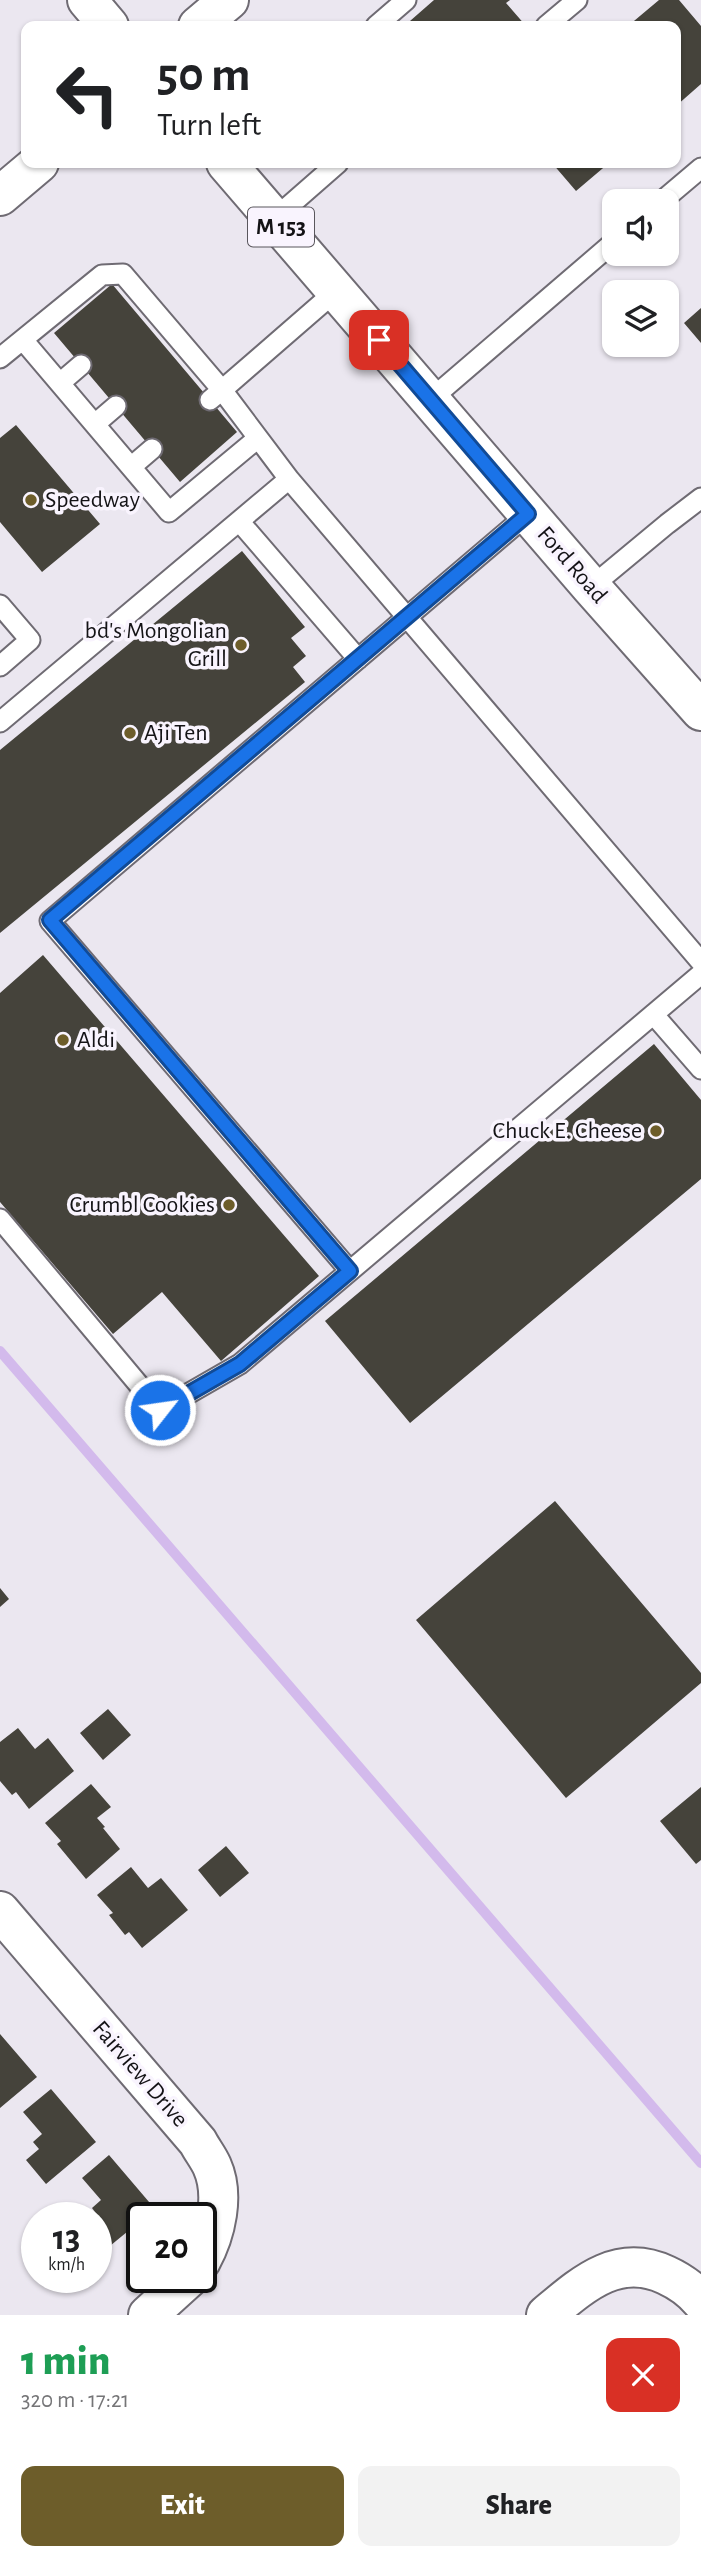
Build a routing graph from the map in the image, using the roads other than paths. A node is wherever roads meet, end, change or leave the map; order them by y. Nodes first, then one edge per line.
1 (87, 0) edge
2 (229, 0) edge
3 (406, 0) edge
4 (577, 0) edge
5 (105, 21) edge
6 (204, 21) edge
7 (382, 21) edge
8 (552, 21) edge
9 (33, 168) edge
10 (230, 168) edge
11 (332, 168) edge
12 (701, 168) edge
13 (676, 189) edge
14 (0, 196) edge
15 (274, 219) junction
16 (602, 252) edge
17 (337, 291) junction
18 (23, 340) junction
19 (0, 358) edge
20 (81, 365) dead end
21 (60, 383) junction
22 (216, 396) junction
23 (430, 400) junction
24 (116, 407) dead end
25 (94, 424) junction
26 (258, 438) junction
27 (152, 449) dead end
28 (131, 467) junction
29 (289, 480) junction
30 (701, 498) edge
31 (528, 514) junction
32 (239, 521) junction
33 (591, 587) junction
34 (0, 605) edge
35 (405, 618) junction
36 (358, 659) junction
37 (0, 666) edge
38 (701, 711) edge
39 (0, 722) edge
40 (701, 962) edge
41 (701, 974) edge
42 (654, 1015) junction
43 (701, 1069) edge
44 (0, 1219) edge
45 (350, 1271) junction
46 (0, 1911) edge
47 (217, 2214) edge
48 (172, 2293) edge
49 (701, 2301) edge
50 (148, 2315) edge
51 (546, 2315) edge

1 - 5 main road
2 - 6 main road
3 - 7 lane
4 - 8 lane
9 - 14 main road
10 - 15 main road, Ford Road / M 153
11 - 15 lane
12 - 13 lane
15 - 17 main road, Ford Road / M 153
16 - 23 lane
17 - 22 lane
17 - 23 main road, Ford Road / M 153
18 - 19 lane
18 - 21 lane
18 - 22 lane
20 - 21 lane
21 - 25 lane
22 - 26 lane
23 - 31 main road, Ford Road / M 153
24 - 25 lane
25 - 28 lane
26 - 28 lane
26 - 29 lane
27 - 28 lane
29 - 32 lane
29 - 35 lane
30 - 33 lane
31 - 33 main road, Ford Road / M 153
31 - 35 lane
32 - 36 lane
32 - 39 lane
33 - 38 main road, Ford Road / M 153
34 - 37 lane
35 - 36 lane
35 - 40 lane
36 - 45 lane
41 - 42 lane
42 - 43 lane
42 - 45 lane
44 - 45 lane
46 - 47 main road, Fairview Drive
48 - 50 main road
49 - 51 main road

